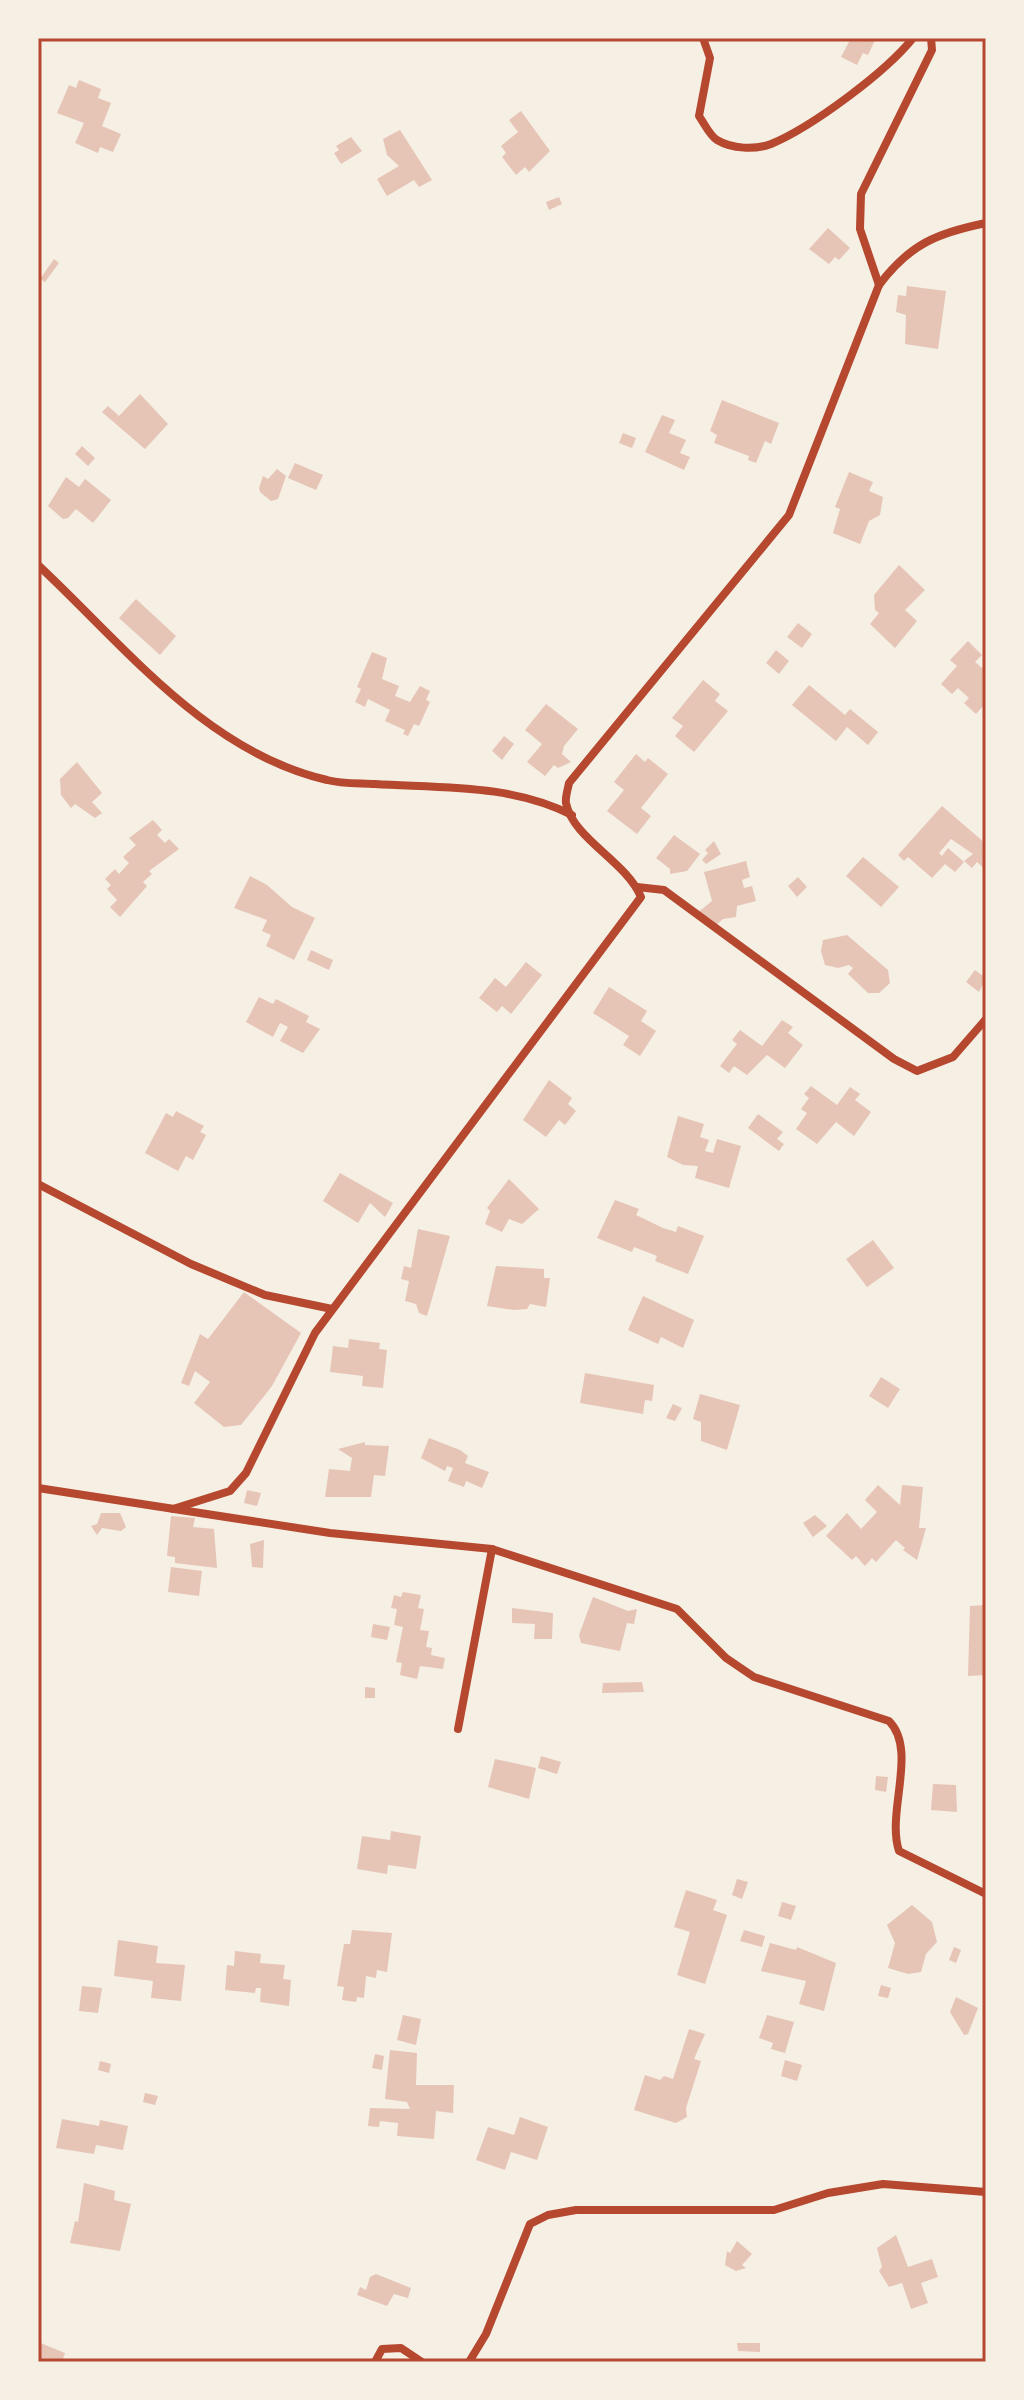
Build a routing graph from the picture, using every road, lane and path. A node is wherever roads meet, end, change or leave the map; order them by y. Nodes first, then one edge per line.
1 (703, 38) edge
2 (913, 38) edge
3 (931, 38) edge
4 (986, 223) edge
5 (879, 285) junction
6 (38, 565) edge
7 (574, 816) junction
8 (637, 887) junction
9 (986, 1019) edge
10 (38, 1184) edge
11 (332, 1309) junction
12 (38, 1488) edge
13 (173, 1509) junction
14 (492, 1549) junction
15 (458, 1729) dead end
16 (986, 1894) edge
17 (986, 2192) edge
18 (375, 2362) edge
19 (422, 2362) edge
20 (469, 2362) edge

1 - 2 street
3 - 5 street
4 - 5 street
5 - 7 street
6 - 7 street
7 - 8 street
8 - 9 street
8 - 11 street
10 - 11 street
11 - 13 street
12 - 13 street
13 - 14 street
14 - 15 street
14 - 16 street
17 - 20 street
18 - 19 street

